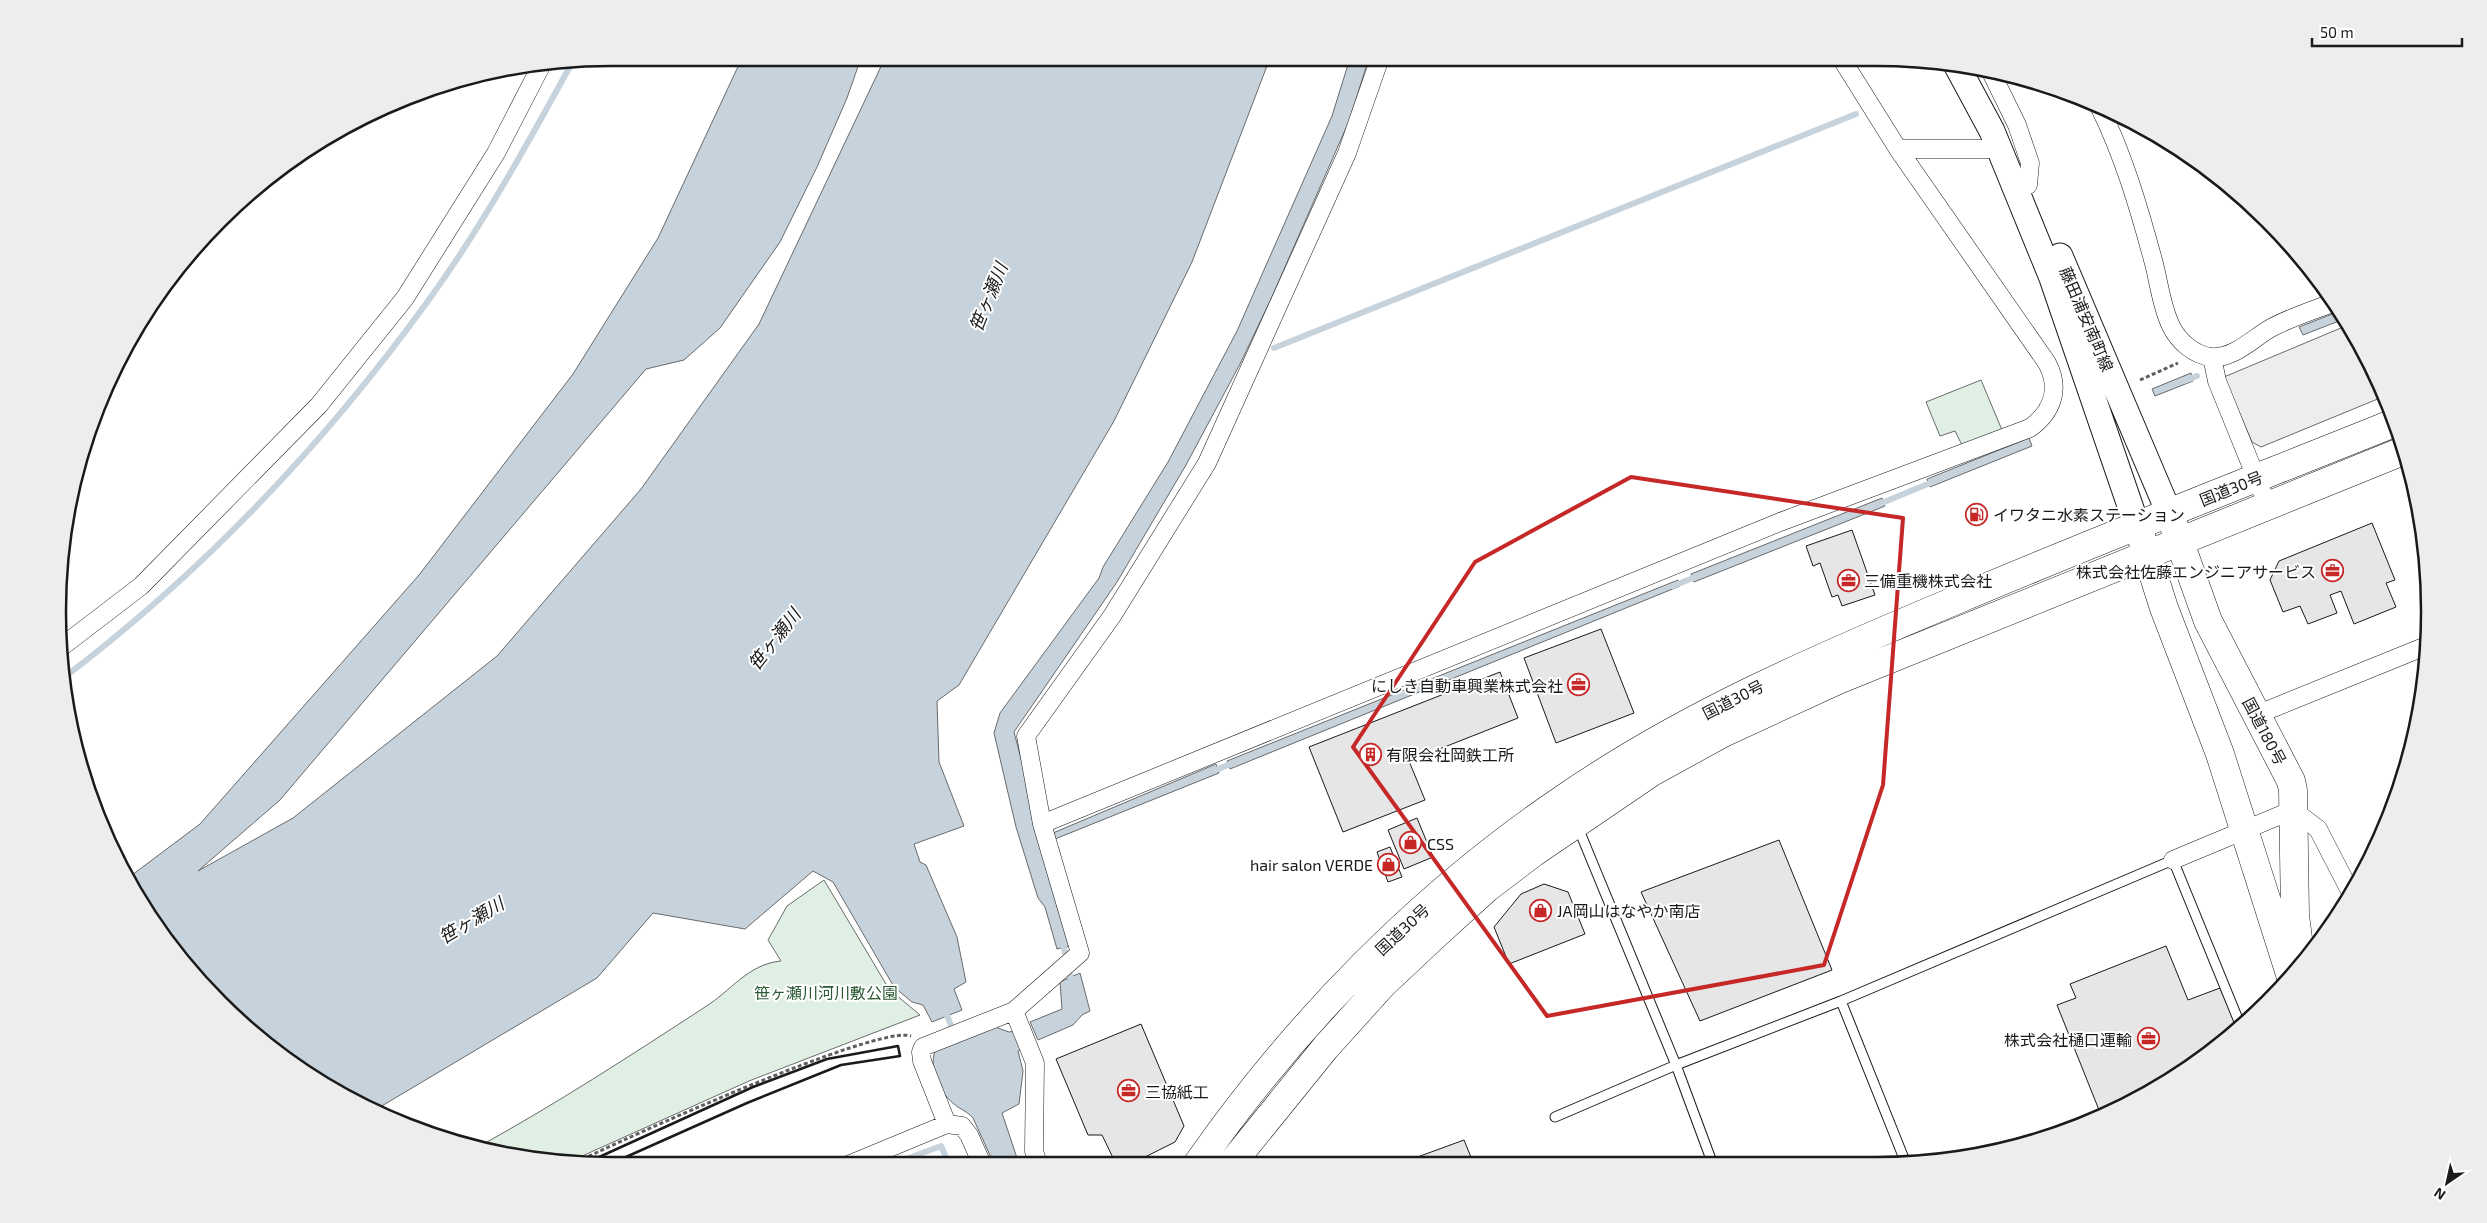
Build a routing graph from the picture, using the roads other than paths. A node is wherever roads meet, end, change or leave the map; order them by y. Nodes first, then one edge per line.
1 (1377, 66) edge
2 (1846, 66) edge
3 (538, 71) edge
4 (1961, 73) edge
5 (2001, 81) edge
6 (2104, 116) edge
7 (1995, 140) junction
8 (1898, 149) junction
9 (2028, 185) junction
10 (2326, 305) edge
11 (2206, 355) junction
12 (2388, 425) edge
13 (2397, 453) edge
14 (2256, 478) junction
15 (2268, 507) junction
16 (2169, 513) junction
17 (2137, 526) junction
18 (2181, 542) junction
19 (2147, 555) junction
20 (67, 643) edge
21 (2420, 649) edge
22 (2256, 715) junction
23 (2293, 810) junction
24 (1576, 822) junction
25 (2244, 830) junction
26 (1045, 833) junction
27 (2173, 860) junction
28 (2347, 885) edge
29 (2301, 952) edge
30 (2288, 967) edge
31 (1841, 1000) junction
32 (1017, 1018) junction
33 (2238, 1018) edge
34 (1676, 1065) junction
35 (1555, 1117) dead end
36 (947, 1124) junction
37 (1903, 1156) edge
38 (867, 1157) edge
39 (979, 1157) edge
40 (1036, 1157) edge
41 (1203, 1157) edge
42 (1237, 1157) edge
43 (1710, 1157) edge

1 - 26 street
2 - 8 street
3 - 20 street
4 - 7 street, 藤田浦安南町線
5 - 9 street
6 - 11 street
7 - 8 street
7 - 9 street, 藤田浦安南町線
7 - 17 street, 藤田浦安南町線
8 - 26 street
9 - 16 street, 藤田浦安南町線
10 - 11 street
11 - 14 street
12 - 14 highway, 国道30号
13 - 15 highway, 国道30号
14 - 15 street
14 - 16 highway, 国道30号
15 - 18 highway, 国道30号
16 - 17 highway, 国道30号
16 - 18 highway, 国道180号
17 - 19 highway
17 - 41 highway, 国道30号
18 - 19 highway, 国道30号
18 - 22 highway, 国道180号
19 - 24 highway, 国道30号
19 - 25 highway
21 - 22 street
22 - 23 highway, 国道180号
23 - 25 street
23 - 28 street
23 - 29 highway, 国道180号
24 - 34 lane
24 - 42 highway, 国道30号
25 - 27 street
25 - 30 highway
26 - 32 street
27 - 31 lane
27 - 33 lane
31 - 34 lane
31 - 37 lane
32 - 36 street
32 - 40 street
34 - 35 lane
34 - 43 lane
36 - 38 street
36 - 39 street

